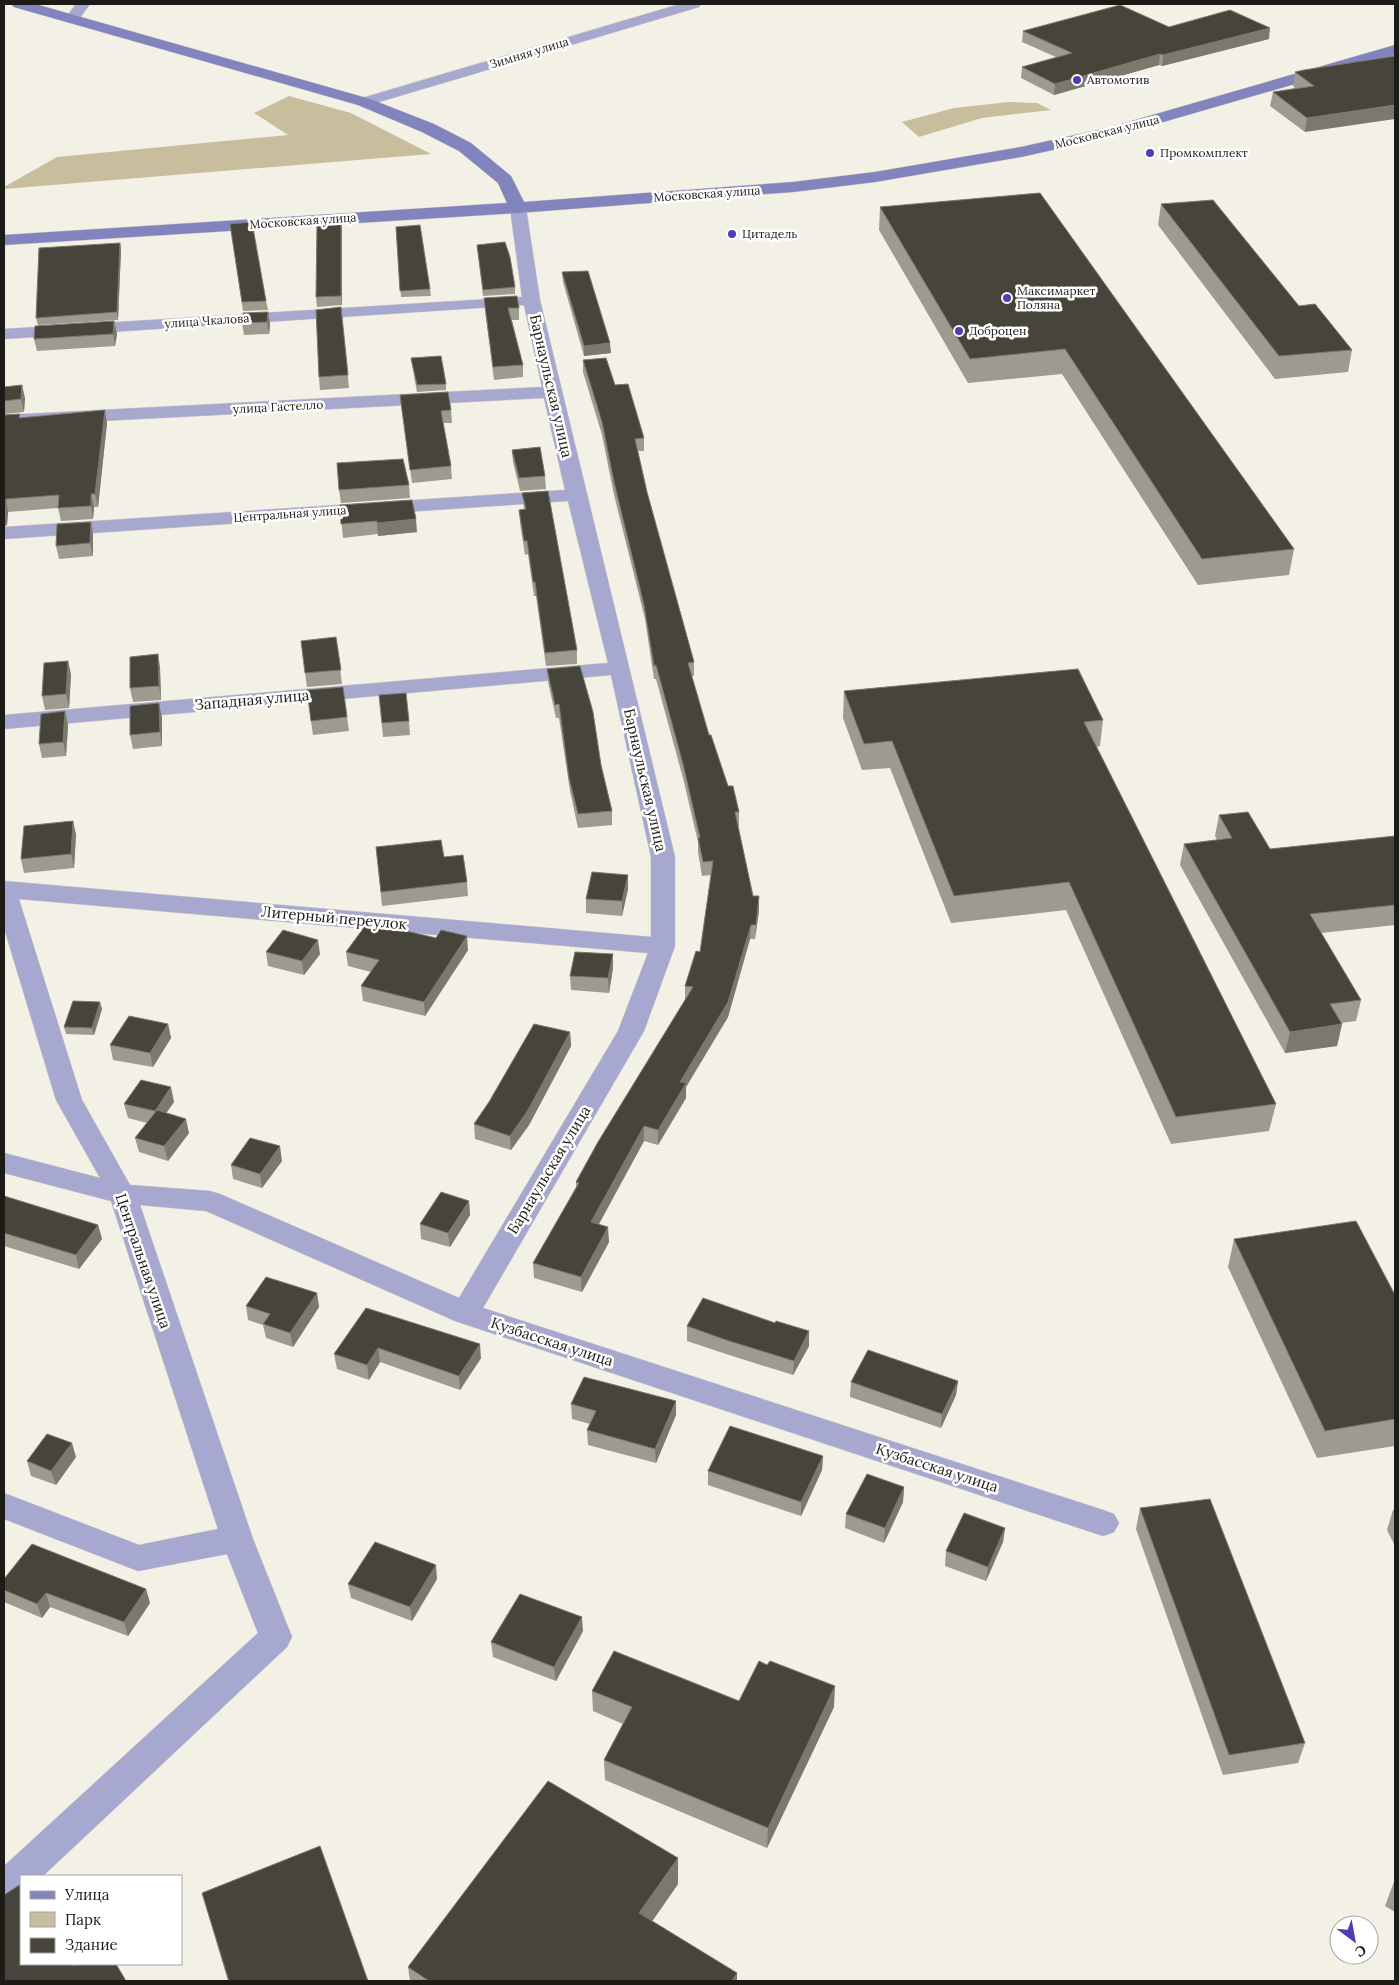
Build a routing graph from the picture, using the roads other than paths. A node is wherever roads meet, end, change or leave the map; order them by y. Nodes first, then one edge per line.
1 (19, 4) edge
2 (83, 4) edge
3 (694, 4) edge
4 (72, 19) junction
5 (1395, 50) edge
6 (364, 102) junction
7 (518, 208) junction
8 (4, 240) edge
9 (531, 300) junction
10 (4, 334) edge
11 (552, 392) junction
12 (4, 421) edge
13 (576, 495) junction
14 (4, 533) edge
15 (620, 668) junction
16 (4, 722) edge
17 (4, 889) edge
18 (663, 946) junction
19 (4, 1164) edge
20 (122, 1194) junction
21 (465, 1313) junction
22 (4, 1506) edge
23 (1103, 1523) dead end
24 (237, 1539) junction
25 (4, 1889) edge

1 - 4 main road
2 - 4 street
3 - 6 street, Зимняя улица
4 - 6 main road
5 - 7 main road, Московская улица
6 - 7 main road
7 - 8 main road, Московская улица
7 - 9 street, Барнаульская улица
9 - 10 street, улица Чкалова
9 - 11 street, Барнаульская улица
11 - 12 street, улица Гастелло
11 - 13 street, Барнаульская улица
13 - 14 street, Центральная улица
13 - 15 street, Барнаульская улица
15 - 16 street, Западная улица
15 - 18 street, Барнаульская улица
17 - 18 street, Литерный переулок
17 - 20 street, Центральная улица
18 - 21 street, Барнаульская улица
19 - 20 street, Кузбасская улица
20 - 21 street, Кузбасская улица
20 - 24 street, Центральная улица
21 - 23 street, Кузбасская улица
22 - 24 street
24 - 25 street, Центральная улица

